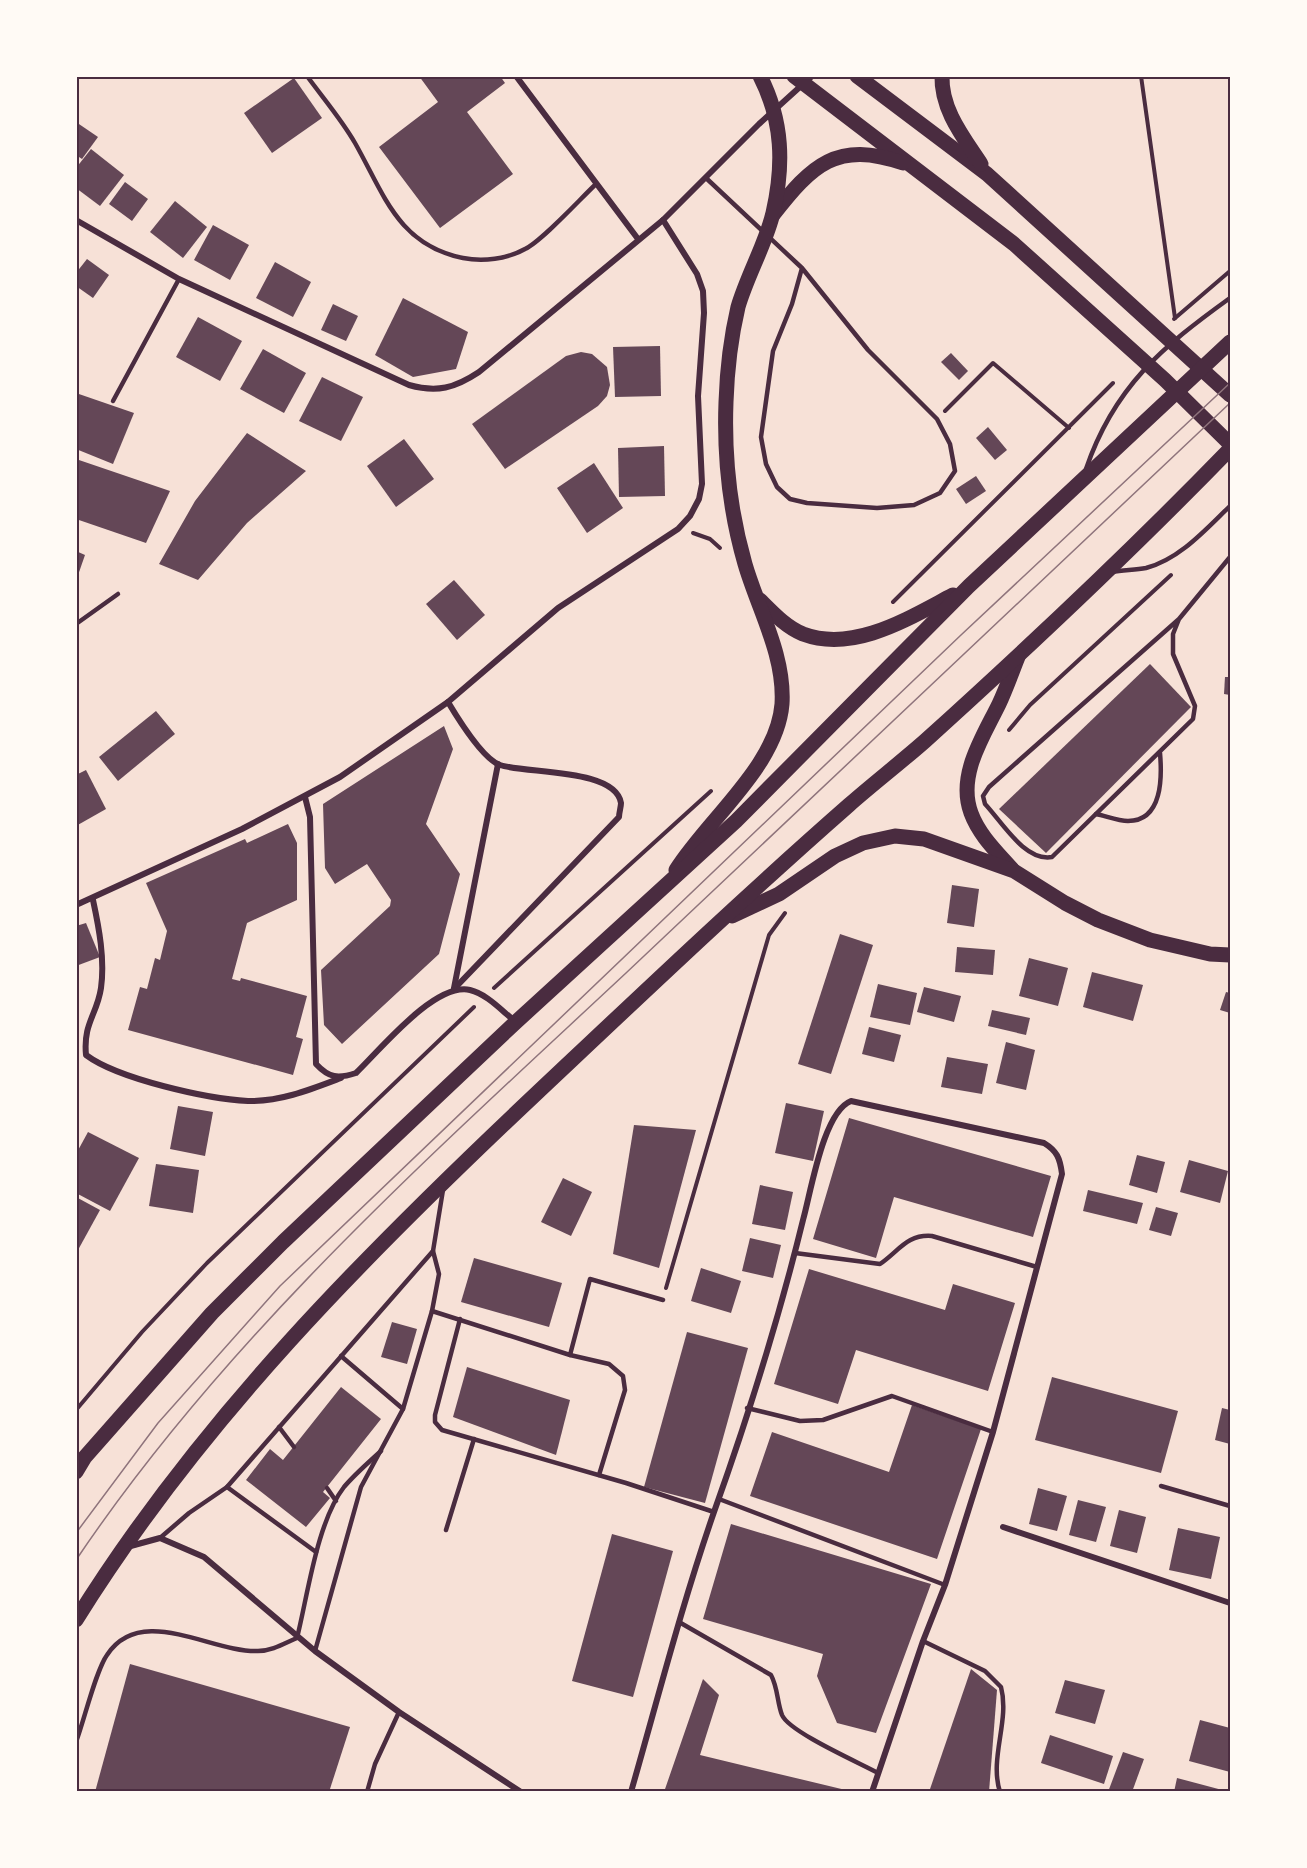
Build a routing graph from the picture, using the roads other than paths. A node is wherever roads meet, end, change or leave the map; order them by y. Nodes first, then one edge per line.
1 (307, 76) edge
2 (516, 76) edge
3 (760, 76) edge
4 (794, 76) edge
5 (812, 76) edge
6 (857, 76) edge
7 (942, 76) edge
8 (919, 169) junction
9 (987, 174) junction
10 (706, 178) junction
11 (596, 184) junction
12 (772, 215) junction
13 (76, 220) edge
14 (663, 220) junction
15 (638, 239) junction
16 (802, 268) junction
17 (179, 279) junction
18 (1230, 298) edge
19 (1230, 342) edge
20 (1230, 395) edge
21 (113, 401) dead end
22 (1230, 444) edge
23 (1230, 449) edge
24 (1082, 480) junction
25 (1230, 506) edge
26 (1230, 557) edge
27 (1104, 573) junction
28 (969, 586) junction
29 (118, 594) dead end
30 (760, 600) junction
31 (1179, 620) junction
32 (76, 624) edge
33 (1020, 652) junction
34 (448, 702) junction
35 (1160, 753) junction
36 (498, 764) junction
37 (305, 797) junction
38 (1096, 814) junction
39 (1014, 871) junction
40 (662, 890) junction
41 (93, 900) junction
42 (76, 905) edge
43 (722, 920) junction
44 (1230, 955) edge
45 (454, 989) junction
46 (516, 1022) junction
47 (342, 1078) junction
48 (446, 1179) junction
49 (433, 1251) junction
50 (795, 1253) junction
51 (1037, 1267) junction
52 (663, 1300) road end
53 (432, 1311) junction
54 (460, 1319) junction
55 (570, 1355) junction
56 (341, 1356) junction
57 (747, 1408) junction
58 (403, 1409) junction
59 (279, 1427) junction
60 (993, 1432) junction
61 (474, 1439) junction
62 (294, 1448) dead end
63 (381, 1451) junction
64 (76, 1472) edge
65 (599, 1475) junction
66 (1161, 1486) dead end
67 (227, 1487) junction
68 (327, 1488) dead end
69 (719, 1499) junction
70 (336, 1501) junction
71 (1230, 1506) edge
72 (714, 1512) junction
73 (1003, 1527) dead end
74 (446, 1530) dead end
75 (160, 1538) junction
76 (122, 1548) junction
77 (316, 1552) junction
78 (945, 1585) junction
79 (1230, 1603) edge
80 (76, 1620) edge
81 (679, 1622) junction
82 (297, 1638) junction
83 (923, 1641) junction
84 (315, 1651) junction
85 (399, 1712) junction
86 (76, 1742) edge
87 (878, 1773) junction
88 (368, 1791) edge
89 (521, 1791) edge
90 (631, 1791) edge
91 (872, 1791) edge
92 (1000, 1791) edge

1 - 11 lane
2 - 11 street
3 - 12 main road
4 - 8 main road
5 - 10 street
6 - 9 main road
7 - 9 main road
8 - 12 main road
8 - 22 main road
9 - 20 main road
10 - 14 street
10 - 16 lane
11 - 15 street
12 - 30 main road
13 - 17 street
14 - 15 street
14 - 34 street
15 - 17 street
16 - 16 lane
17 - 21 lane
18 - 24 lane
19 - 24 main road
23 - 27 main road
24 - 28 main road
25 - 27 lane
26 - 31 lane
27 - 33 main road
28 - 30 main road
28 - 40 main road
29 - 32 lane
30 - 40 main road
31 - 35 lane
31 - 38 lane
33 - 39 main road
33 - 43 main road
34 - 36 street
34 - 37 street
35 - 38 lane
35 - 38 lane
36 - 45 street
36 - 45 street
37 - 41 street
37 - 47 street
39 - 43 main road
39 - 44 main road
40 - 46 main road
41 - 42 street
41 - 47 street
43 - 48 main road
45 - 46 street
45 - 47 street
46 - 64 main road
48 - 49 lane
48 - 76 main road
49 - 53 lane
49 - 56 lane
50 - 51 lane
50 - 51 street
50 - 57 street
51 - 60 street
52 - 55 lane
53 - 54 lane
53 - 58 lane
54 - 55 lane
54 - 61 lane
55 - 65 lane
56 - 58 lane
56 - 59 lane
57 - 60 lane
57 - 69 street
58 - 63 lane
59 - 62 lane
59 - 67 lane
60 - 78 street
61 - 65 lane
61 - 74 lane
63 - 70 lane
63 - 84 lane
65 - 72 lane
66 - 71 lane
67 - 75 lane
67 - 77 lane
68 - 70 lane
69 - 72 street
69 - 78 lane
70 - 77 lane
72 - 81 street
73 - 79 street
75 - 76 street
75 - 82 street
76 - 80 main road
77 - 82 lane
78 - 83 street
81 - 87 lane
81 - 90 street
82 - 84 street
82 - 86 lane
83 - 87 street
83 - 92 lane
84 - 85 street
85 - 88 lane
85 - 89 street
87 - 91 street

